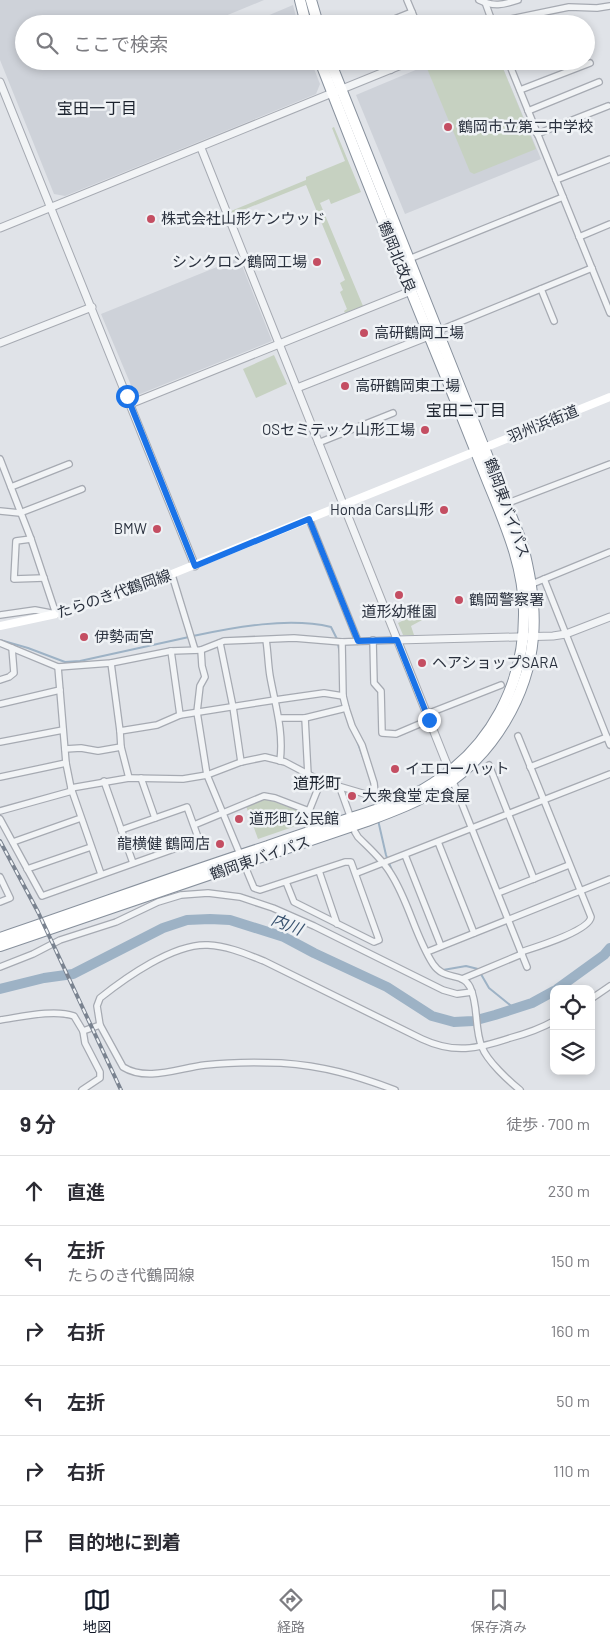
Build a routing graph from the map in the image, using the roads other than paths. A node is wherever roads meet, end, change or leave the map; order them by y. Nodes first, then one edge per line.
1 (300, 0) edge
2 (311, 0) edge
3 (407, 0) edge
4 (518, 0) edge
5 (483, 1) edge
6 (610, 6) edge
7 (412, 12) junction
8 (304, 15) edge
9 (315, 15) edge
10 (404, 15) edge
11 (413, 15) edge
12 (489, 15) edge
13 (530, 15) edge
14 (325, 70) edge
15 (332, 70) edge
16 (391, 70) edge
17 (512, 70) edge
18 (572, 70) edge
19 (0, 82) edge
20 (599, 82) dead end
21 (520, 90) junction
22 (337, 92) junction
23 (608, 106) dead end
24 (528, 111) junction
25 (537, 134) junction
26 (201, 148) junction
27 (610, 159) edge
28 (556, 180) junction
29 (563, 197) junction
30 (51, 207) junction
31 (610, 224) edge
32 (0, 228) edge
33 (579, 237) junction
34 (408, 260) junction
35 (592, 268) junction
36 (541, 289) junction
37 (411, 291) junction
38 (92, 307) junction
39 (610, 313) edge
40 (554, 321) dead end
41 (434, 334) junction
42 (0, 343) edge
43 (279, 344) junction
44 (297, 388) junction
45 (610, 397) edge
46 (130, 404) junction
47 (393, 413) dead end
48 (318, 442) junction
49 (481, 450) junction
50 (0, 458) edge
51 (70, 464) dead end
52 (610, 464) edge
53 (2, 471) edge
54 (11, 487) junction
55 (82, 489) dead end
56 (508, 504) junction
57 (343, 505) junction
58 (0, 512) edge
59 (20, 513) junction
60 (309, 519) junction
61 (31, 540) junction
62 (610, 552) edge
63 (195, 566) junction
64 (172, 575) junction
65 (44, 578) junction
66 (544, 579) junction
67 (532, 584) junction
68 (56, 614) junction
69 (0, 615) edge
70 (610, 617) edge
71 (0, 626) edge
72 (566, 634) junction
73 (528, 636) junction
74 (266, 640) junction
75 (372, 640) junction
76 (397, 640) junction
77 (358, 641) junction
78 (342, 642) junction
79 (0, 643) edge
80 (220, 644) junction
81 (12, 648) junction
82 (198, 650) junction
83 (171, 651) junction
84 (111, 663) junction
85 (58, 667) junction
86 (0, 680) edge
87 (501, 685) dead end
88 (60, 690) junction
89 (343, 696) junction
90 (275, 700) junction
91 (0, 704) edge
92 (233, 706) junction
93 (346, 708) junction
94 (197, 712) junction
95 (180, 715) junction
96 (428, 717) junction
97 (279, 718) junction
98 (305, 718) junction
99 (63, 730) junction
100 (120, 731) junction
101 (518, 736) dead end
102 (607, 737) junction
103 (0, 742) edge
104 (610, 746) edge
105 (121, 747) junction
106 (65, 749) junction
107 (280, 761) junction
108 (241, 762) junction
109 (66, 763) junction
110 (489, 765) dead end
111 (530, 767) junction
112 (610, 774) edge
113 (207, 775) junction
114 (308, 775) junction
115 (451, 776) junction
116 (0, 777) edge
117 (129, 778) junction
118 (141, 778) junction
119 (104, 781) junction
120 (322, 781) junction
121 (340, 788) junction
122 (72, 789) junction
123 (543, 800) junction
124 (0, 811) edge
125 (222, 813) junction
126 (349, 813) dead end
127 (508, 814) junction
128 (81, 818) junction
129 (155, 818) junction
130 (0, 819) edge
131 (194, 825) junction
132 (472, 829) junction
133 (122, 830) junction
134 (356, 832) dead end
135 (13, 842) junction
136 (438, 842) junction
137 (91, 847) junction
138 (405, 855) junction
139 (242, 859) junction
140 (133, 863) junction
141 (385, 863) junction
142 (569, 864) junction
143 (27, 869) junction
144 (318, 871) junction
145 (100, 874) junction
146 (357, 874) junction
147 (0, 877) edge
148 (534, 879) junction
149 (610, 879) edge
150 (286, 882) junction
151 (580, 891) junction
152 (498, 893) junction
153 (0, 902) edge
154 (508, 920) junction
155 (337, 924) junction
156 (474, 933) junction
157 (0, 938) edge
158 (0, 946) edge
159 (441, 946) junction
160 (427, 952) junction
161 (522, 953) junction
162 (0, 967) edge
163 (527, 967) dead end
164 (462, 979) junction
165 (610, 986) edge
166 (472, 993) junction
167 (595, 996) edge
168 (0, 1020) edge
169 (100, 1024) junction
170 (550, 1024) edge
171 (83, 1032) junction
172 (481, 1047) junction
173 (82, 1090) edge
174 (395, 1090) edge
175 (520, 1090) edge

1 - 8 highway
2 - 9 highway
3 - 7 street
4 - 5 street
5 - 12 street
6 - 13 street
7 - 10 street
7 - 11 street
14 - 22 highway, 鶴岡北改良
15 - 22 highway, 鶴岡北改良
16 - 22 street
17 - 21 street
18 - 21 street
19 - 30 street
20 - 24 street
21 - 24 street
22 - 26 street
22 - 34 highway, 鶴岡北改良
22 - 37 highway, 鶴岡北改良
23 - 25 street
24 - 25 street
25 - 28 street
26 - 30 street
26 - 43 street
27 - 28 street
28 - 29 street
29 - 33 street
29 - 34 street
30 - 32 street
30 - 38 street
31 - 33 street
33 - 35 street
34 - 41 highway, 鶴岡北改良
35 - 36 street
35 - 39 street
36 - 40 street
36 - 41 street
37 - 41 highway, 鶴岡北改良
37 - 43 street
38 - 42 street
38 - 46 street
41 - 44 street
41 - 49 highway, 鶴岡北改良
43 - 44 street
43 - 46 street
44 - 48 street
45 - 49 main road, 羽州浜街道
46 - 63 street
47 - 48 street
48 - 57 street
49 - 56 highway, 鶴岡東バイパス
49 - 57 main road, たらのき代鶴岡線
49 - 73 highway, 鶴岡東バイパス
50 - 53 street
51 - 54 street
52 - 56 street
53 - 54 street
54 - 59 street
55 - 59 street
56 - 67 highway, 鶴岡東バイパス
57 - 60 main road, たらのき代鶴岡線
57 - 76 street
58 - 59 street
59 - 61 street
60 - 63 main road, たらのき代鶴岡線
60 - 77 street
61 - 65 street
61 - 65 street
62 - 66 street
63 - 64 main road, たらのき代鶴岡線
64 - 68 main road, たらのき代鶴岡線
64 - 82 street
65 - 68 street
66 - 67 street
66 - 72 street
67 - 73 highway, 鶴岡東バイパス
68 - 69 street
68 - 71 main road, たらのき代鶴岡線
70 - 72 street
72 - 73 street
72 - 102 street
73 - 76 street
73 - 115 highway, 鶴岡東バイパス
74 - 78 street
74 - 80 street
74 - 90 street
75 - 76 street
75 - 77 street
75 - 96 street
76 - 96 street
77 - 78 street
78 - 89 street
79 - 81 street
80 - 82 street
80 - 92 street
81 - 85 street
81 - 86 street
82 - 83 street
82 - 94 street
83 - 84 street
83 - 95 street
84 - 85 street
84 - 100 street
85 - 88 street
87 - 96 street
88 - 91 street
88 - 99 street
89 - 90 street
89 - 93 street
90 - 92 street
90 - 97 street
92 - 94 street
92 - 108 street
93 - 98 street
93 - 121 street
94 - 95 street
94 - 113 street
95 - 100 street
96 - 115 street
97 - 98 street
97 - 107 street
98 - 114 street
99 - 103 street
99 - 106 street
100 - 105 street
101 - 111 street
102 - 104 street
102 - 111 street
105 - 106 street
105 - 117 street
106 - 109 street
107 - 108 street
107 - 114 street
108 - 113 street
109 - 116 street
109 - 122 street
110 - 127 street
111 - 123 street
112 - 123 street
113 - 118 street
113 - 125 street
114 - 120 street
115 - 132 street
115 - 139 highway, 鶴岡東バイパス
117 - 118 street
117 - 119 street
118 - 129 street
119 - 122 street
119 - 133 street
120 - 121 street
120 - 125 street
121 - 126 street
122 - 124 street
122 - 128 street
123 - 127 street
123 - 142 street
125 - 131 street
125 - 139 street
127 - 132 street
127 - 148 street
128 - 135 street
128 - 137 street
129 - 131 street
129 - 133 street
130 - 135 street
131 - 140 street
132 - 136 street
132 - 152 street
133 - 140 street
134 - 141 street
135 - 143 street
136 - 138 street
136 - 156 street
137 - 143 street
137 - 145 street
138 - 141 street
138 - 159 street
139 - 150 street
139 - 157 highway, 鶴岡東バイパス
139 - 158 highway, 鶴岡東バイパス
140 - 145 street
141 - 146 street
141 - 160 street
142 - 148 street
142 - 151 street
143 - 145 street
144 - 146 street
144 - 150 street
144 - 155 street
146 - 155 street
147 - 153 street
148 - 152 street
149 - 151 street
150 - 155 street
151 - 154 street
151 - 161 street
152 - 154 street
154 - 156 street
154 - 161 street
156 - 159 street
159 - 160 street
160 - 164 street
161 - 163 street
161 - 164 street
162 - 166 street
164 - 166 street
165 - 167 street
166 - 172 street
168 - 171 street
169 - 171 street
169 - 172 street
169 - 174 street
170 - 172 street
171 - 173 street
172 - 175 street

